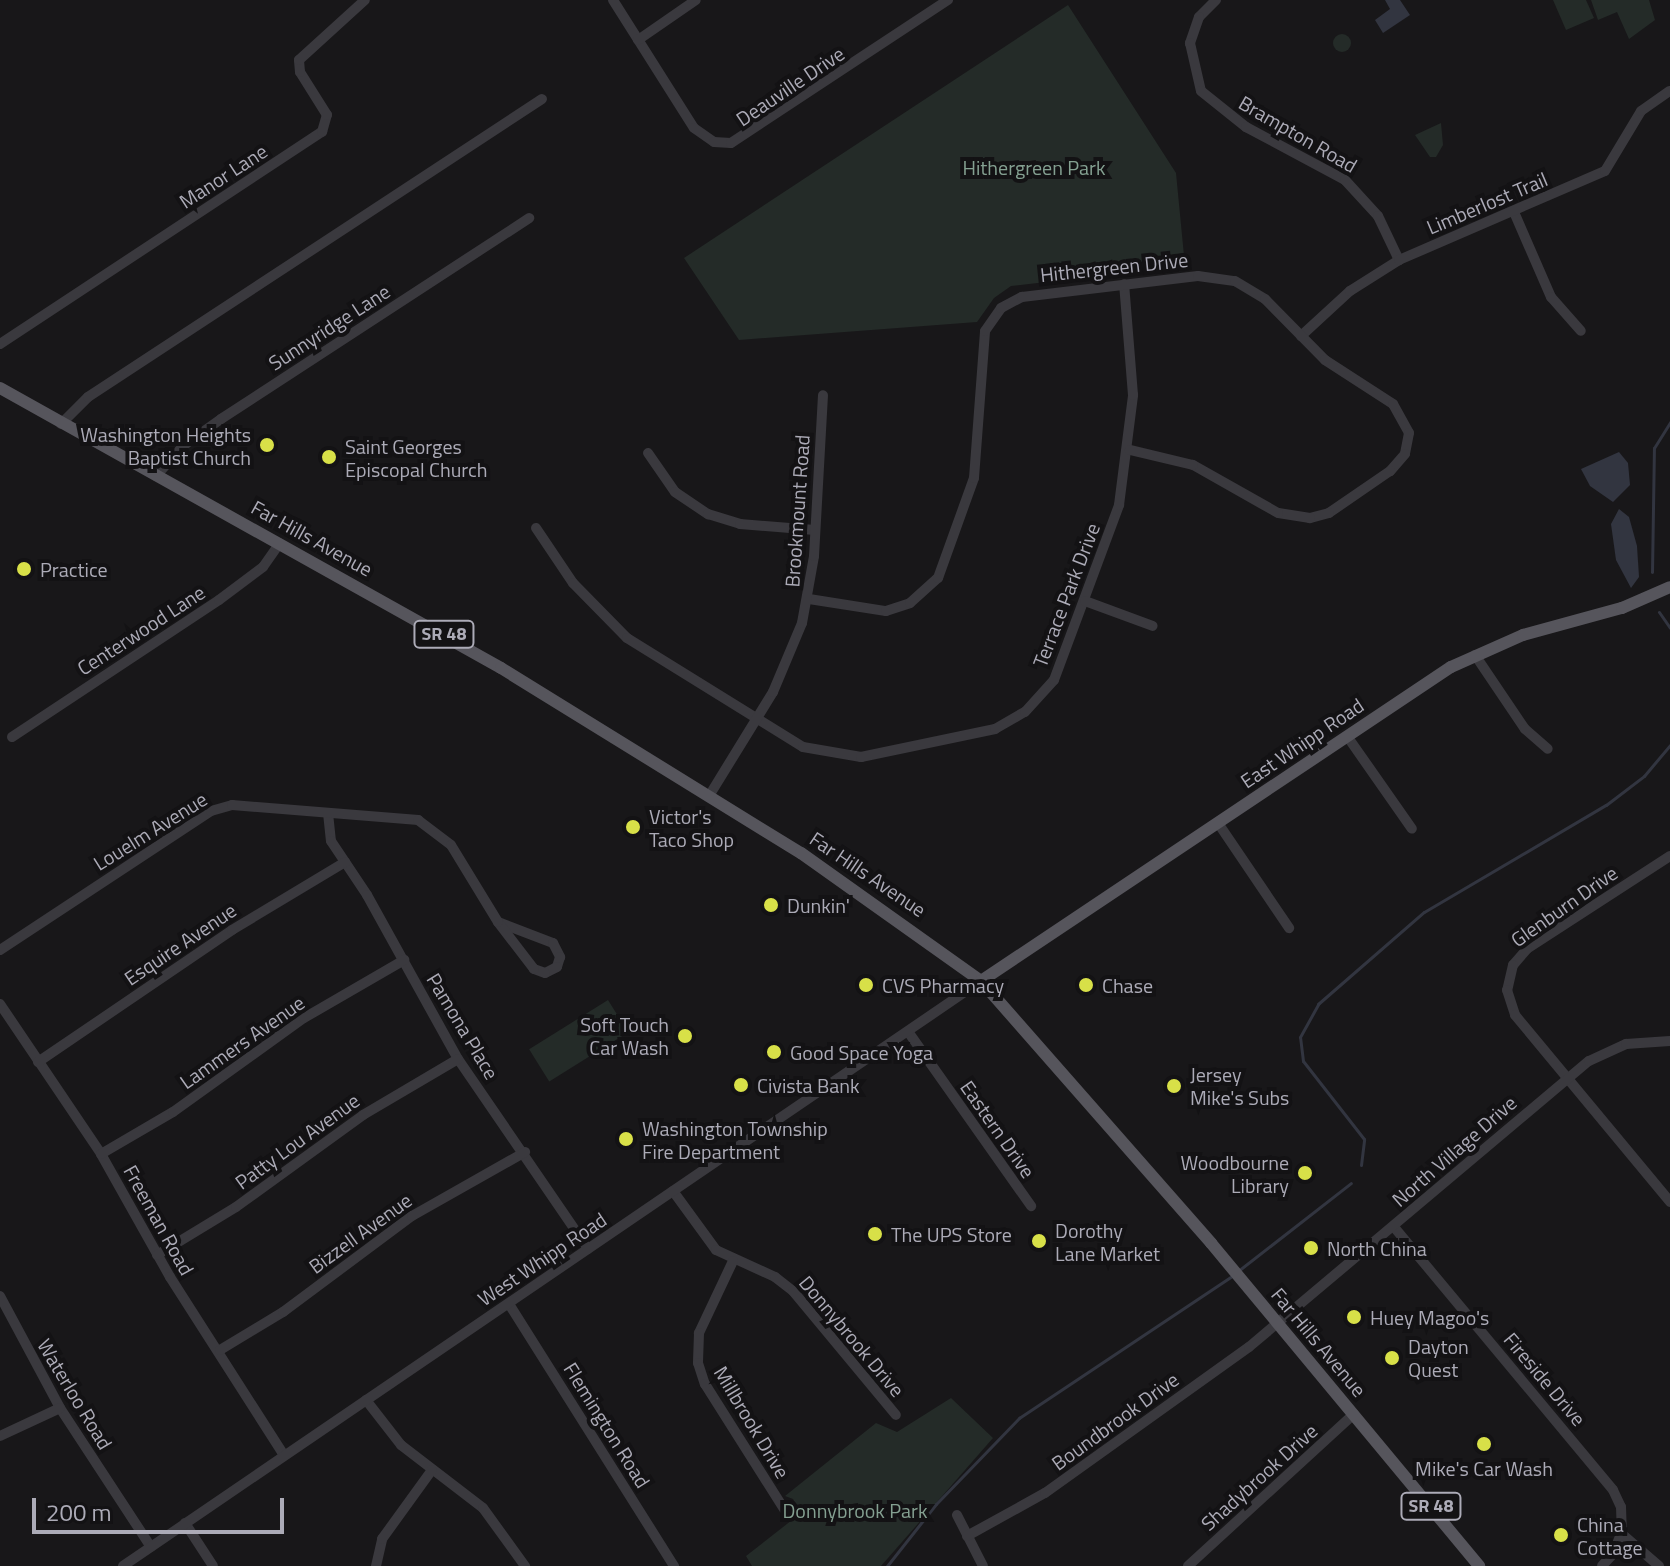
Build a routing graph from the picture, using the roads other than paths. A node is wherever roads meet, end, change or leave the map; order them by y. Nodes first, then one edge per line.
1 (365, 0) edge
2 (613, 0) edge
3 (696, 0) edge
4 (948, 0) edge
5 (1216, 0) edge
6 (638, 40) junction
7 (1670, 91) edge
8 (542, 99) dead end
9 (1514, 212) junction
10 (529, 218) dead end
11 (1399, 260) junction
12 (1124, 284) junction
13 (1581, 331) dead end
14 (1301, 336) junction
15 (0, 344) edge
16 (0, 388) edge
17 (823, 395) dead end
18 (61, 424) junction
19 (1130, 450) junction
20 (648, 453) dead end
21 (156, 476) junction
22 (536, 528) dead end
23 (815, 530) junction
24 (280, 543) junction
25 (1670, 587) edge
26 (809, 599) junction
27 (1085, 601) junction
28 (1153, 626) dead end
29 (1475, 655) junction
30 (756, 720) junction
31 (1347, 736) junction
32 (12, 737) dead end
33 (1548, 749) dead end
34 (709, 796) junction
35 (328, 813) junction
36 (1218, 823) junction
37 (1412, 829) dead end
38 (1670, 856) edge
39 (345, 862) junction
40 (498, 922) junction
41 (1289, 928) dead end
42 (0, 950) edge
43 (404, 960) junction
44 (981, 981) junction
45 (0, 1004) edge
46 (909, 1033) junction
47 (1670, 1041) edge
48 (458, 1059) junction
49 (38, 1062) junction
50 (1566, 1080) junction
51 (525, 1152) junction
52 (101, 1154) junction
53 (673, 1191) junction
54 (1670, 1202) edge
55 (1031, 1206) dead end
56 (1394, 1227) junction
57 (588, 1249) junction
58 (157, 1255) junction
59 (733, 1261) junction
60 (0, 1296) edge
61 (509, 1304) junction
62 (1277, 1323) junction
63 (220, 1350) junction
64 (366, 1400) junction
65 (60, 1408) junction
66 (1354, 1414) junction
67 (896, 1415) dead end
68 (0, 1436) edge
69 (284, 1455) junction
70 (432, 1470) junction
71 (784, 1509) dead end
72 (957, 1515) dead end
73 (185, 1523) junction
74 (1622, 1534) junction
75 (967, 1536) junction
76 (151, 1547) junction
77 (123, 1566) edge
78 (213, 1566) edge
79 (376, 1566) edge
80 (525, 1566) edge
81 (674, 1566) edge
82 (983, 1566) edge
83 (1188, 1566) edge
84 (1479, 1566) edge
85 (1602, 1566) edge
86 (1659, 1566) edge

1 - 15 street, Manor Lane
2 - 6 street, Deauville Drive
3 - 6 street
4 - 6 street, Deauville Drive
5 - 11 street, Brampton Road
7 - 9 street, Limberlost Trail
8 - 18 street
9 - 11 street, Limberlost Trail
9 - 13 street
10 - 21 street, Sunnyridge Lane
11 - 14 street, Limberlost Trail
12 - 14 street, Hithergreen Drive
12 - 19 street, Terrace Park Drive
12 - 26 street, Hithergreen Drive
14 - 19 street, Hithergreen Drive
16 - 18 main road, Far Hills Avenue / SR 48
17 - 23 street, Brookmount Road
18 - 21 main road, Far Hills Avenue / SR 48
19 - 27 street, Terrace Park Drive
20 - 23 street
21 - 24 main road, Far Hills Avenue / SR 48
22 - 30 street, Terrace Park Drive
23 - 26 street, Brookmount Road
24 - 32 street, Centerwood Lane
24 - 34 main road, Far Hills Avenue / SR 48
25 - 29 main road, East Whipp Road
26 - 30 street, Brookmount Road
27 - 28 street
27 - 30 street, Terrace Park Drive
29 - 31 main road, East Whipp Road
29 - 33 street
30 - 34 street, Brookmount Road
31 - 36 main road, East Whipp Road
31 - 37 street
34 - 44 main road, Far Hills Avenue / SR 48
35 - 39 street, Pamona Place
35 - 40 street, Louelm Avenue
35 - 42 street, Louelm Avenue
36 - 41 street
36 - 44 main road, East Whipp Road
38 - 50 street, Glenburn Drive
39 - 43 street, Pamona Place
39 - 49 street, Esquire Avenue
40 - 40 street
43 - 48 street, Pamona Place
43 - 52 street, Lammers Avenue
44 - 46 street, West Whipp Road
44 - 62 main road, Far Hills Avenue / SR 48
45 - 49 street, Freeman Road
46 - 53 street, West Whipp Road
46 - 55 street, Eastern Drive
47 - 50 street, North Village Drive
48 - 51 street, Pamona Place
48 - 58 street, Patty Lou Avenue
49 - 52 street, Freeman Road
50 - 54 street, Glenburn Drive
50 - 56 street, North Village Drive
51 - 57 street, Pamona Place
51 - 63 street, Bizzell Avenue
52 - 58 street, Freeman Road
53 - 57 street, West Whipp Road
53 - 59 street, Donnybrook Drive
56 - 62 street, North Village Drive
56 - 74 street, Fireside Drive
57 - 61 street, West Whipp Road
58 - 63 street, Freeman Road
59 - 67 street, Donnybrook Drive
59 - 71 street, Millbrook Drive
60 - 65 street, Waterloo Road
61 - 64 street, West Whipp Road
61 - 81 street, Flemington Road
62 - 66 main road, Far Hills Avenue / SR 48
62 - 75 street, Boundbrook Drive
63 - 69 street, Freeman Road
64 - 69 street, West Whipp Road
64 - 70 street
65 - 68 street
65 - 76 street, Waterloo Road
66 - 83 street, Shadybrook Drive
66 - 84 main road, Far Hills Avenue / SR 48
69 - 73 street, West Whipp Road
70 - 79 street
70 - 80 street
72 - 75 street
73 - 76 street, West Whipp Road
73 - 78 street
74 - 85 street
74 - 86 street
75 - 82 street
76 - 77 street, West Whipp Road

